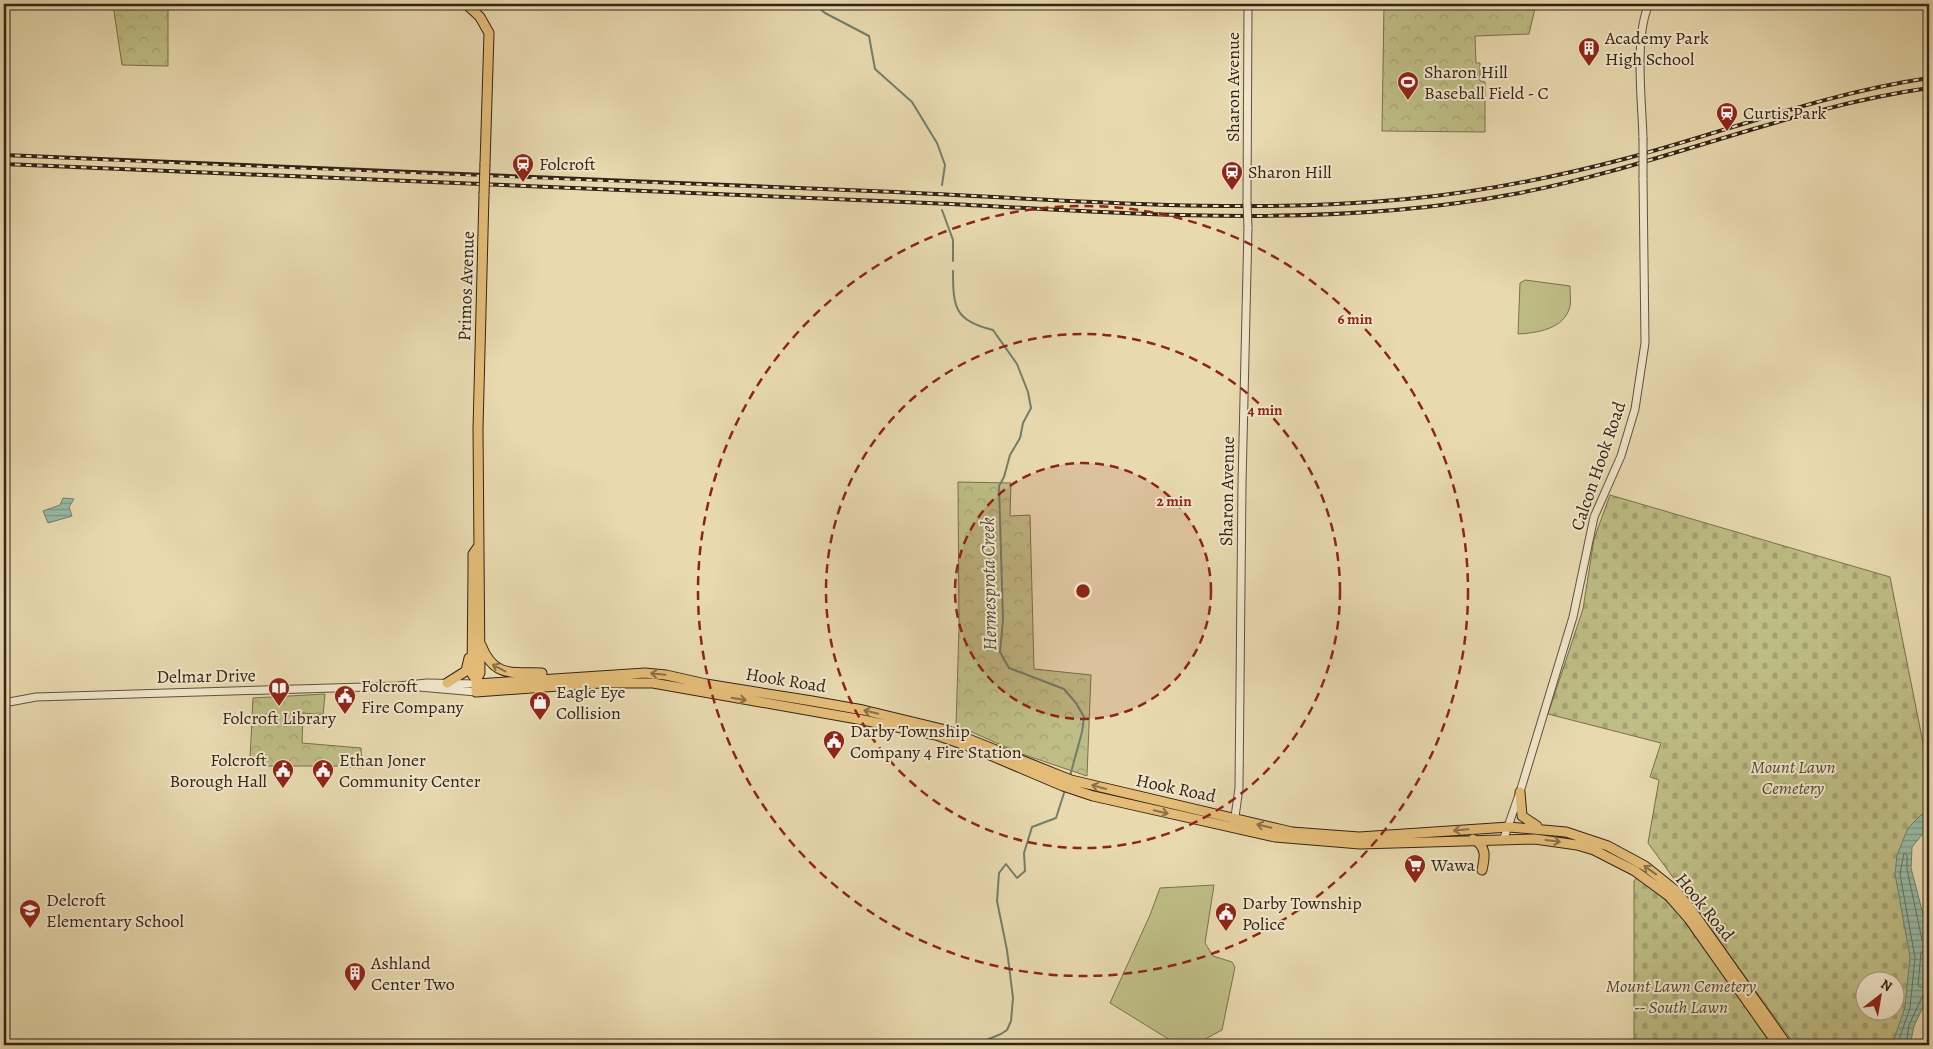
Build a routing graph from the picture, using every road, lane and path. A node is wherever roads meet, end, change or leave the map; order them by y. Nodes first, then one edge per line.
1 (466, 4) edge
2 (1248, 4) edge
3 (1649, 4) edge
4 (476, 640) junction
5 (564, 677) junction
6 (447, 683) junction
7 (476, 685) junction
8 (410, 686) junction
9 (4, 703) edge
10 (1067, 783) junction
11 (1520, 792) junction
12 (1236, 818) junction
13 (1509, 826) junction
14 (1232, 829) junction
15 (1551, 830) junction
16 (1504, 838) junction
17 (1473, 839) junction
18 (1482, 870) dead end
19 (1778, 1045) edge
20 (1787, 1045) edge

1 - 4 main road, Primos Avenue, bridge
2 - 12 street, Sharon Avenue, bridge
3 - 11 street, Calcon Hook Road, bridge
5 -> 4 main road
4 - 6 main road
4 - 7 main road, Primos Avenue
5 - 7 main road, Hook Road
10 -> 5 main road, Hook Road
6 - 7 street, Delmar Drive
6 - 8 street, Delmar Drive
7 - 8 street, Delmar Drive
7 -> 10 main road, Hook Road
8 - 9 street, Delmar Drive
12 -> 10 main road, Hook Road
10 -> 14 main road, Hook Road
11 - 13 street, Calcon Hook Road
11 - 15 main road
13 -> 12 main road, Hook Road
12 - 14 street, Sharon Avenue
13 - 15 main road, Hook Road
13 - 16 street, Calcon Hook Road
14 - 17 main road, Hook Road
20 -> 15 main road, Hook Road
16 - 17 main road, Hook Road
16 -> 19 main road, Hook Road
17 - 18 main road

